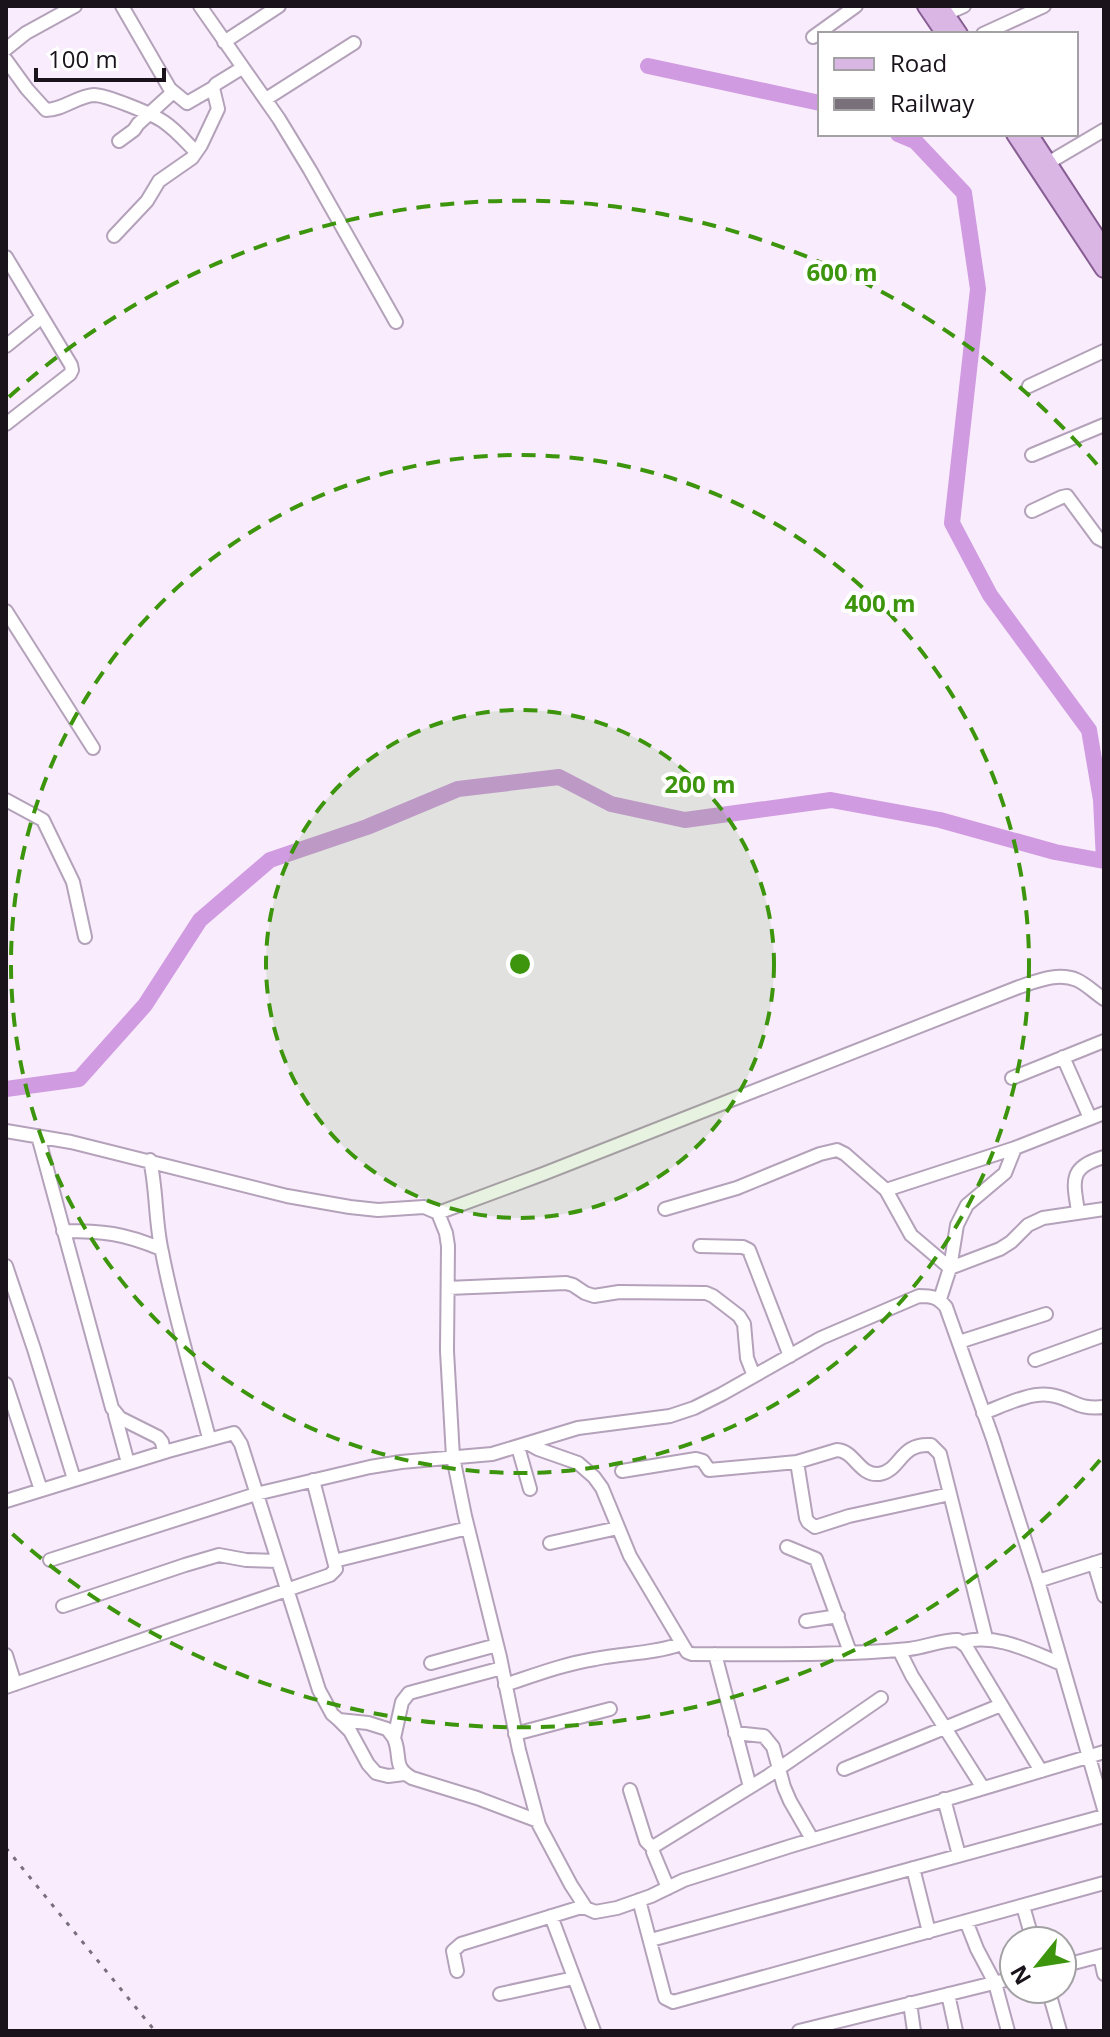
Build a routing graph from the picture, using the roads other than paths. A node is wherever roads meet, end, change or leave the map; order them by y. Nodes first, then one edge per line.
1 (122, 6) edge
2 (200, 6) edge
3 (279, 6) edge
4 (856, 6) edge
5 (926, 6) edge
6 (964, 6) edge
7 (1044, 6) edge
8 (68, 8) edge
9 (943, 10) edge
10 (820, 32) edge
11 (944, 32) edge
12 (958, 32) edge
13 (987, 32) edge
14 (818, 33) edge
15 (813, 37) dead end
16 (224, 42) junction
17 (354, 43) dead end
18 (6, 49) edge
19 (6, 60) edge
20 (242, 68) junction
21 (213, 88) junction
22 (170, 89) junction
23 (266, 99) junction
24 (150, 114) junction
25 (1104, 130) edge
26 (1016, 136) edge
27 (1030, 136) edge
28 (119, 141) dead end
29 (196, 152) junction
30 (1048, 163) junction
31 (114, 236) dead end
32 (1104, 249) edge
33 (6, 257) edge
34 (1104, 269) edge
35 (42, 317) junction
36 (396, 322) dead end
37 (6, 346) edge
38 (1104, 351) edge
39 (1029, 386) dead end
40 (6, 424) edge
41 (1104, 425) edge
42 (1032, 455) dead end
43 (1032, 511) dead end
44 (1104, 541) edge
45 (6, 611) edge
46 (93, 748) dead end
47 (6, 800) edge
48 (85, 937) dead end
49 (1104, 999) edge
50 (1104, 1041) edge
51 (1063, 1057) junction
52 (1012, 1078) dead end
53 (1104, 1113) edge
54 (1090, 1118) junction
55 (6, 1131) edge
56 (38, 1136) junction
57 (1015, 1148) junction
58 (1104, 1157) edge
59 (150, 1160) junction
60 (886, 1190) junction
61 (665, 1209) dead end
62 (1104, 1209) edge
63 (1078, 1211) junction
64 (438, 1213) junction
65 (63, 1231) junction
66 (700, 1246) dead end
67 (161, 1249) junction
68 (6, 1266) edge
69 (950, 1268) junction
70 (448, 1288) junction
71 (940, 1299) junction
72 (1046, 1314) dead end
73 (1104, 1335) edge
74 (959, 1342) junction
75 (790, 1356) junction
76 (1035, 1360) dead end
77 (754, 1376) junction
78 (6, 1384) edge
79 (1104, 1407) edge
80 (983, 1413) junction
81 (115, 1415) junction
82 (209, 1438) junction
83 (524, 1446) junction
84 (164, 1452) junction
85 (453, 1457) junction
86 (797, 1462) junction
87 (128, 1463) junction
88 (622, 1471) dead end
89 (74, 1479) junction
90 (313, 1480) junction
91 (530, 1489) dead end
92 (41, 1490) junction
93 (256, 1494) junction
94 (950, 1494) junction
95 (6, 1501) edge
96 (468, 1528) junction
97 (618, 1528) junction
98 (550, 1543) dead end
99 (787, 1547) dead end
100 (50, 1560) dead end
101 (278, 1561) junction
102 (334, 1561) junction
103 (1099, 1562) edge
104 (1038, 1581) junction
105 (288, 1590) junction
106 (1104, 1596) edge
107 (63, 1606) dead end
108 (838, 1616) junction
109 (806, 1621) dead end
110 (986, 1638) junction
111 (962, 1642) junction
112 (681, 1644) junction
113 (497, 1645) junction
114 (899, 1650) junction
115 (850, 1652) junction
116 (715, 1654) junction
117 (6, 1655) edge
118 (431, 1663) dead end
119 (1062, 1664) junction
120 (502, 1668) junction
121 (505, 1685) junction
122 (11, 1686) edge
123 (881, 1698) dead end
124 (1001, 1705) junction
125 (610, 1709) dead end
126 (339, 1720) junction
127 (945, 1727) junction
128 (735, 1733) junction
129 (515, 1734) junction
130 (394, 1738) junction
131 (1104, 1752) edge
132 (1089, 1757) junction
133 (778, 1768) junction
134 (844, 1769) dead end
135 (1041, 1771) junction
136 (404, 1774) junction
137 (750, 1787) junction
138 (983, 1788) junction
139 (630, 1790) dead end
140 (944, 1799) junction
141 (1104, 1809) edge
142 (1104, 1816) edge
143 (538, 1821) junction
144 (812, 1839) junction
145 (653, 1848) junction
146 (959, 1855) junction
147 (913, 1868) junction
148 (1104, 1883) edge
149 (668, 1888) junction
150 (639, 1900) junction
151 (1023, 1906) junction
152 (586, 1908) junction
153 (551, 1916) junction
154 (966, 1921) junction
155 (1028, 1925) edge
156 (929, 1932) junction
157 (651, 1940) junction
158 (1102, 1956) edge
159 (1078, 1962) edge
160 (457, 1971) dead end
161 (1104, 1974) edge
162 (574, 1978) junction
163 (998, 1982) edge
164 (995, 1983) junction
165 (500, 1994) dead end
166 (948, 1994) junction
167 (910, 2003) junction
168 (1053, 2005) edge
169 (594, 2031) edge
170 (799, 2031) edge
171 (914, 2031) edge
172 (956, 2031) edge
173 (1008, 2031) edge
174 (1060, 2031) edge

1 - 22 street
2 - 16 street
3 - 16 street
4 - 10 street
5 - 11 main road
6 - 9 street
7 - 13 street
8 - 18 street
9 - 12 main road
14 - 15 street
16 - 20 street
17 - 23 street
19 - 24 street
20 - 21 street
20 - 23 street
21 - 22 street
21 - 29 street
22 - 24 street
23 - 36 street
24 - 28 street
24 - 29 street
25 - 30 street
26 - 34 main road
27 - 30 main road
29 - 31 street
30 - 32 main road
33 - 35 street
35 - 37 street
35 - 40 street
38 - 39 street
41 - 42 street
43 - 44 street
45 - 46 street
47 - 48 street
49 - 64 street
50 - 51 street
51 - 52 street
51 - 54 street
53 - 54 street
54 - 57 street
55 - 56 street
56 - 59 street
56 - 65 street
57 - 60 street
57 - 69 street
58 - 63 street
59 - 64 street
59 - 67 street
60 - 61 street
60 - 69 street
62 - 63 street
63 - 69 street
64 - 70 street
65 - 67 street
65 - 81 street
66 - 75 street
67 - 82 street
68 - 89 street
69 - 71 street
70 - 77 street
70 - 85 street
71 - 74 street
71 - 75 street
72 - 74 street
73 - 76 street
74 - 80 street
75 - 77 street
77 - 83 street
78 - 92 street
79 - 80 street
80 - 104 street
81 - 84 street
81 - 87 street
82 - 84 street
82 - 93 street
83 - 85 street
83 - 91 street
83 - 97 street
84 - 87 street
85 - 90 street
85 - 96 street
86 - 88 street
86 - 94 street
86 - 94 street
87 - 89 street
89 - 92 street
90 - 93 street
90 - 102 street
92 - 95 street
93 - 100 street
93 - 101 street
94 - 110 street
96 - 102 street
96 - 113 street
97 - 98 street
97 - 112 street
99 - 108 street
101 - 105 street
101 - 107 street
102 - 105 street
103 - 104 street
103 - 106 street
104 - 119 street
105 - 122 street
105 - 126 street
108 - 109 street
108 - 115 street
110 - 111 street
110 - 119 street
111 - 114 street
111 - 124 street
112 - 116 street
112 - 121 street
113 - 118 street
113 - 120 street
114 - 115 street
114 - 127 street
115 - 116 street
116 - 128 street
117 - 122 street
119 - 132 street
120 - 121 street
120 - 130 street
121 - 129 street
123 - 133 street
124 - 127 street
124 - 135 street
125 - 129 street
126 - 130 street
126 - 136 street
127 - 134 street
127 - 138 street
128 - 133 street
128 - 137 street
129 - 143 street
130 - 136 street
131 - 132 street
132 - 135 street
132 - 141 street
133 - 137 street
133 - 144 street
135 - 138 street
136 - 143 street
137 - 145 street
138 - 140 street
139 - 145 street
140 - 144 street
140 - 146 street
142 - 146 street
143 - 152 street
144 - 149 street
145 - 149 street
146 - 147 street
147 - 156 street
147 - 157 street
148 - 151 street
149 - 150 street
150 - 152 street
150 - 157 street
151 - 154 street
151 - 155 street
152 - 153 street
153 - 160 street
153 - 162 street
154 - 156 street
154 - 164 street
156 - 157 street
158 - 159 street
158 - 161 street
162 - 165 street
162 - 169 street
163 - 164 street
164 - 166 street
164 - 173 street
166 - 167 street
166 - 172 street
167 - 170 street
167 - 171 street
168 - 174 street

